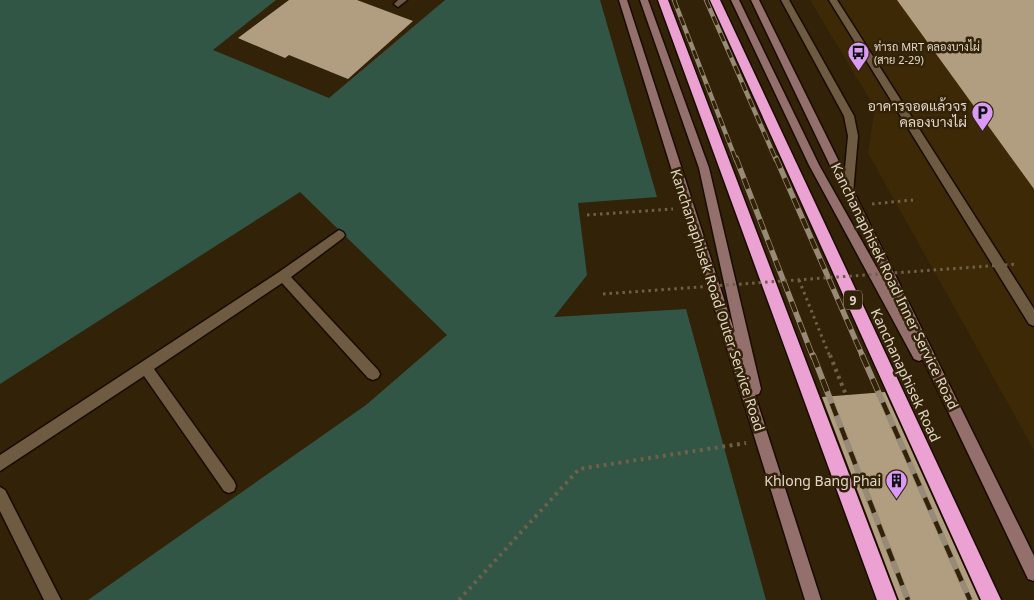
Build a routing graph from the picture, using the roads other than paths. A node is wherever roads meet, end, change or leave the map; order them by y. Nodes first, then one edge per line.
1 (623, 0) edge
2 (644, 0) edge
3 (662, 0) edge
4 (715, 0) edge
5 (735, 0) edge
6 (755, 0) edge
7 (785, 0) edge
8 (833, 0) edge
9 (849, 190) junction
10 (339, 235) dead end
11 (283, 276) junction
12 (1034, 320) edge
13 (145, 367) junction
14 (373, 374) dead end
15 (0, 464) edge
16 (982, 468) junction
17 (774, 477) junction
18 (229, 486) dead end
19 (0, 495) edge
20 (1034, 573) edge
21 (53, 600) edge
22 (813, 600) edge
23 (887, 600) edge
24 (992, 600) edge

1 - 17 main road, Kanchanaphisek Road Outer Service Road
2 - 17 main road
3 - 23 highway
4 - 24 highway, Kanchanaphisek Road / 9
5 - 16 main road
6 - 9 main road, Kanchanaphisek Road Inner Service Road
7 - 9 street
8 - 12 street
9 - 16 main road, Kanchanaphisek Road Inner Service Road
10 - 11 street
11 - 13 street
11 - 14 street
13 - 15 street
13 - 18 street
16 - 20 main road, Kanchanaphisek Road Inner Service Road
17 - 22 main road, Kanchanaphisek Road Outer Service Road
19 - 21 street

